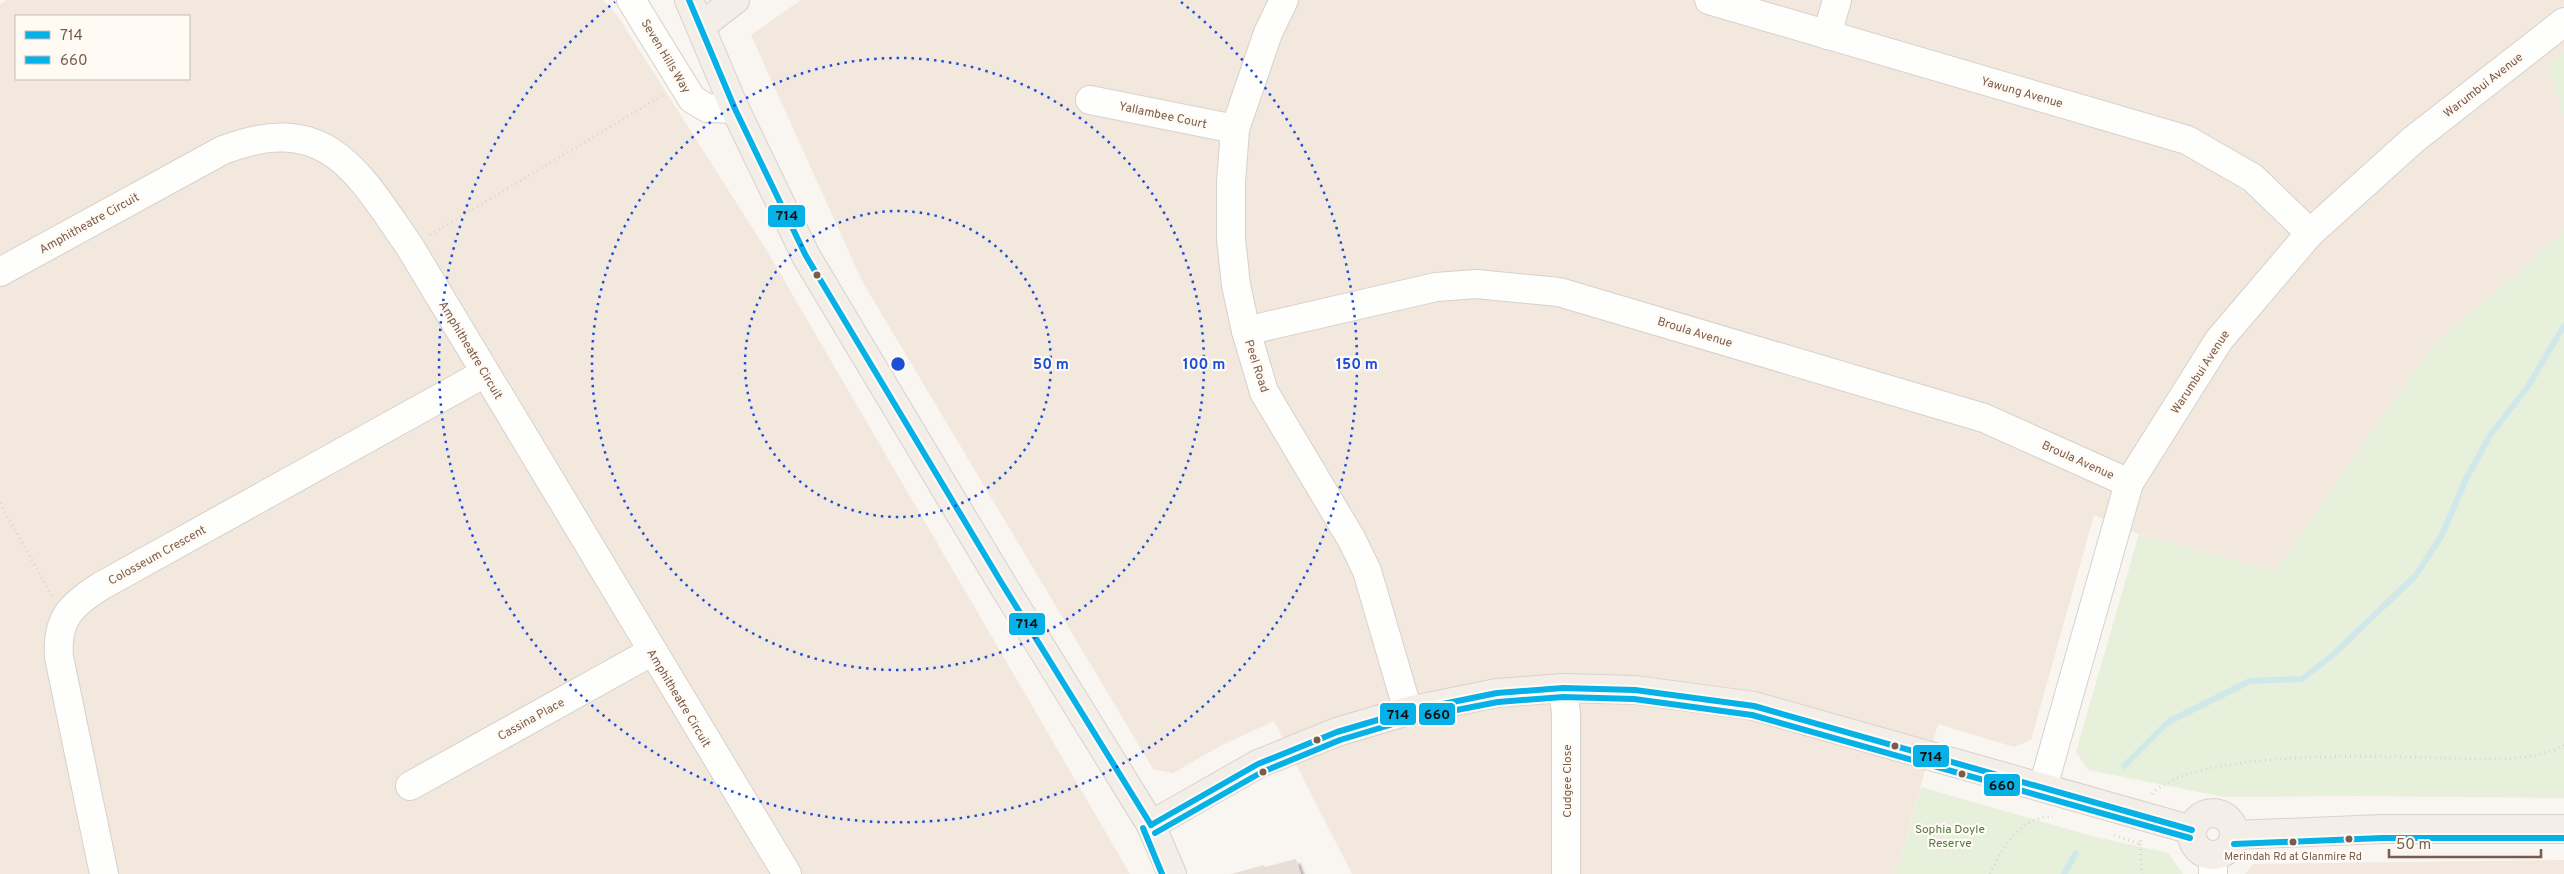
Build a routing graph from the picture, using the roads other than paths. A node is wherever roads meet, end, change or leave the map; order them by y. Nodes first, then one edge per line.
1 (631, 0) edge
2 (689, 0) edge
3 (735, 0) edge
4 (1284, 0) edge
5 (1709, 0) edge
6 (1837, 0) edge
7 (2564, 22) edge
8 (701, 26) junction
9 (1827, 35) junction
10 (1090, 100) dead end
11 (736, 109) junction
12 (1235, 130) junction
13 (2310, 233) junction
14 (0, 272) edge
15 (1246, 331) junction
16 (485, 373) junction
17 (2129, 483) junction
18 (652, 652) junction
19 (1564, 688) junction
20 (1408, 711) junction
21 (410, 786) dead end
22 (2042, 787) junction
23 (1151, 825) junction
24 (2564, 829) edge
25 (2192, 830) junction
26 (2234, 835) junction
27 (2213, 864) edge
28 (104, 874) edge
29 (787, 874) edge
30 (1172, 874) edge
31 (1566, 874) edge

1 - 11 street, Seven Hills Way
2 - 8 main road
3 - 8 main road
4 - 12 street, Peel Road
5 - 9 street, Yawung Avenue
6 - 9 street
7 - 13 street, Warumbui Avenue
8 - 11 main road
9 - 13 street, Yawung Avenue
10 - 12 street, Yallambee Court
11 - 23 main road
12 - 15 street, Peel Road
13 - 17 street, Warumbui Avenue
14 - 16 street, Amphitheatre Circuit
15 - 17 street, Broula Avenue
15 - 20 street, Peel Road
16 - 18 street, Amphitheatre Circuit
16 - 28 street, Colosseum Crescent
17 - 22 street, Warumbui Avenue
18 - 21 street, Cassina Place
18 - 29 street, Amphitheatre Circuit
19 - 20 main road
19 - 22 main road
19 - 31 street, Cudgee Close
20 - 23 main road
22 - 25 main road
23 - 30 main road
24 - 26 main road
25 - 26 main road
25 - 27 main road
26 - 27 main road

